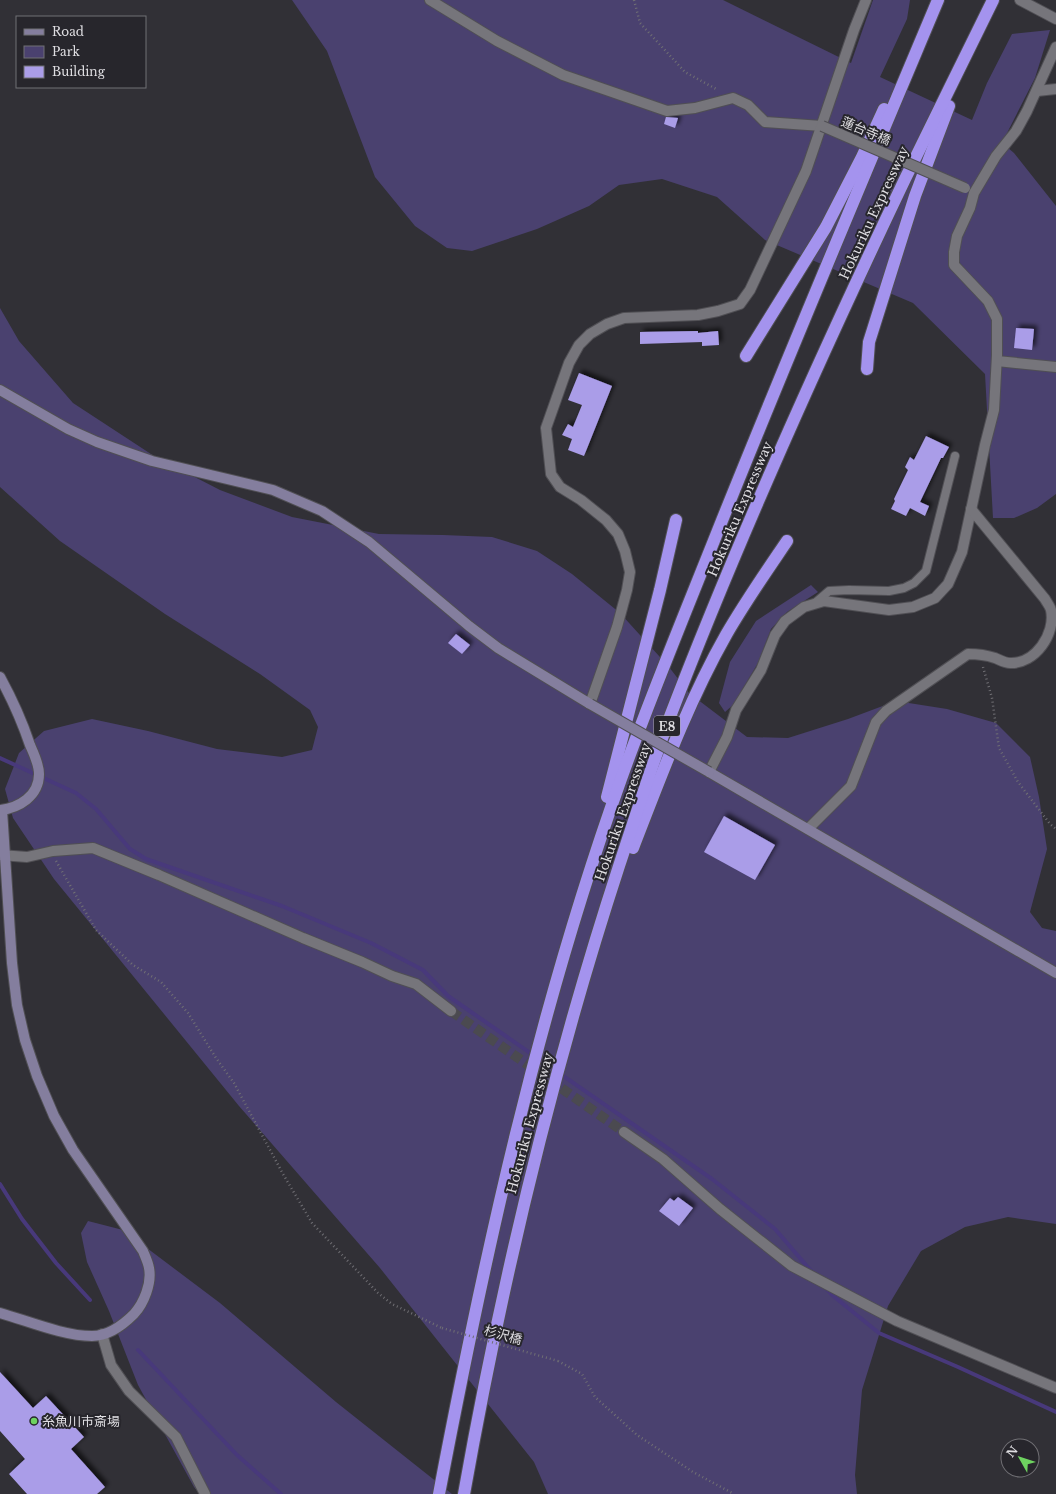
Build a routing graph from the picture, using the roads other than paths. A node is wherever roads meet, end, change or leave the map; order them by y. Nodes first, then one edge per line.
1 (430, 0) edge
2 (866, 0) edge
3 (932, 0) edge
4 (938, 0) edge
5 (1020, 0) edge
6 (991, 4) edge
7 (1056, 19) edge
8 (1056, 47) edge
9 (1056, 89) edge
10 (1037, 91) junction
11 (822, 126) junction
12 (970, 190) junction
13 (746, 356) dead end
14 (997, 361) junction
15 (1056, 367) edge
16 (867, 369) dead end
17 (0, 390) edge
18 (955, 456) dead end
19 (972, 509) junction
20 (676, 520) dead end
21 (787, 541) dead end
22 (812, 604) junction
23 (0, 677) edge
24 (590, 704) junction
25 (709, 772) junction
26 (1, 810) edge
27 (808, 829) junction
28 (2, 855) edge
29 (583, 894) junction
30 (1056, 973) edge
31 (577, 1005) junction
32 (451, 1011) tunnel mouth
33 (624, 1132) tunnel mouth
34 (0, 1312) edge
35 (102, 1334) junction
36 (1056, 1388) edge
37 (205, 1494) edge
38 (439, 1494) edge
39 (464, 1494) edge

1 - 11 street, 蓮台寺橋
2 - 11 street
3 - 13 highway
4 - 29 highway, Hokuriku Expressway / E8
5 - 7 street
6 - 16 highway
6 - 31 highway, Hokuriku Expressway / E8
8 - 10 street
9 - 10 street
10 - 12 street
11 - 12 street, 蓮台寺橋, bridge
11 - 24 street
12 - 14 street
14 - 15 street
14 - 19 street
17 - 24 street
18 - 22 lane
19 - 22 street
19 - 27 street
20 - 29 highway
21 - 31 highway
22 - 25 street
23 - 26 street
24 - 25 street, bridge
25 - 27 street
26 - 28 street
27 - 30 street
28 - 32 street
28 - 35 street
29 - 38 highway, Hokuriku Expressway / E8
31 - 39 highway, Hokuriku Expressway / E8
33 - 36 street
34 - 35 street
35 - 37 street

